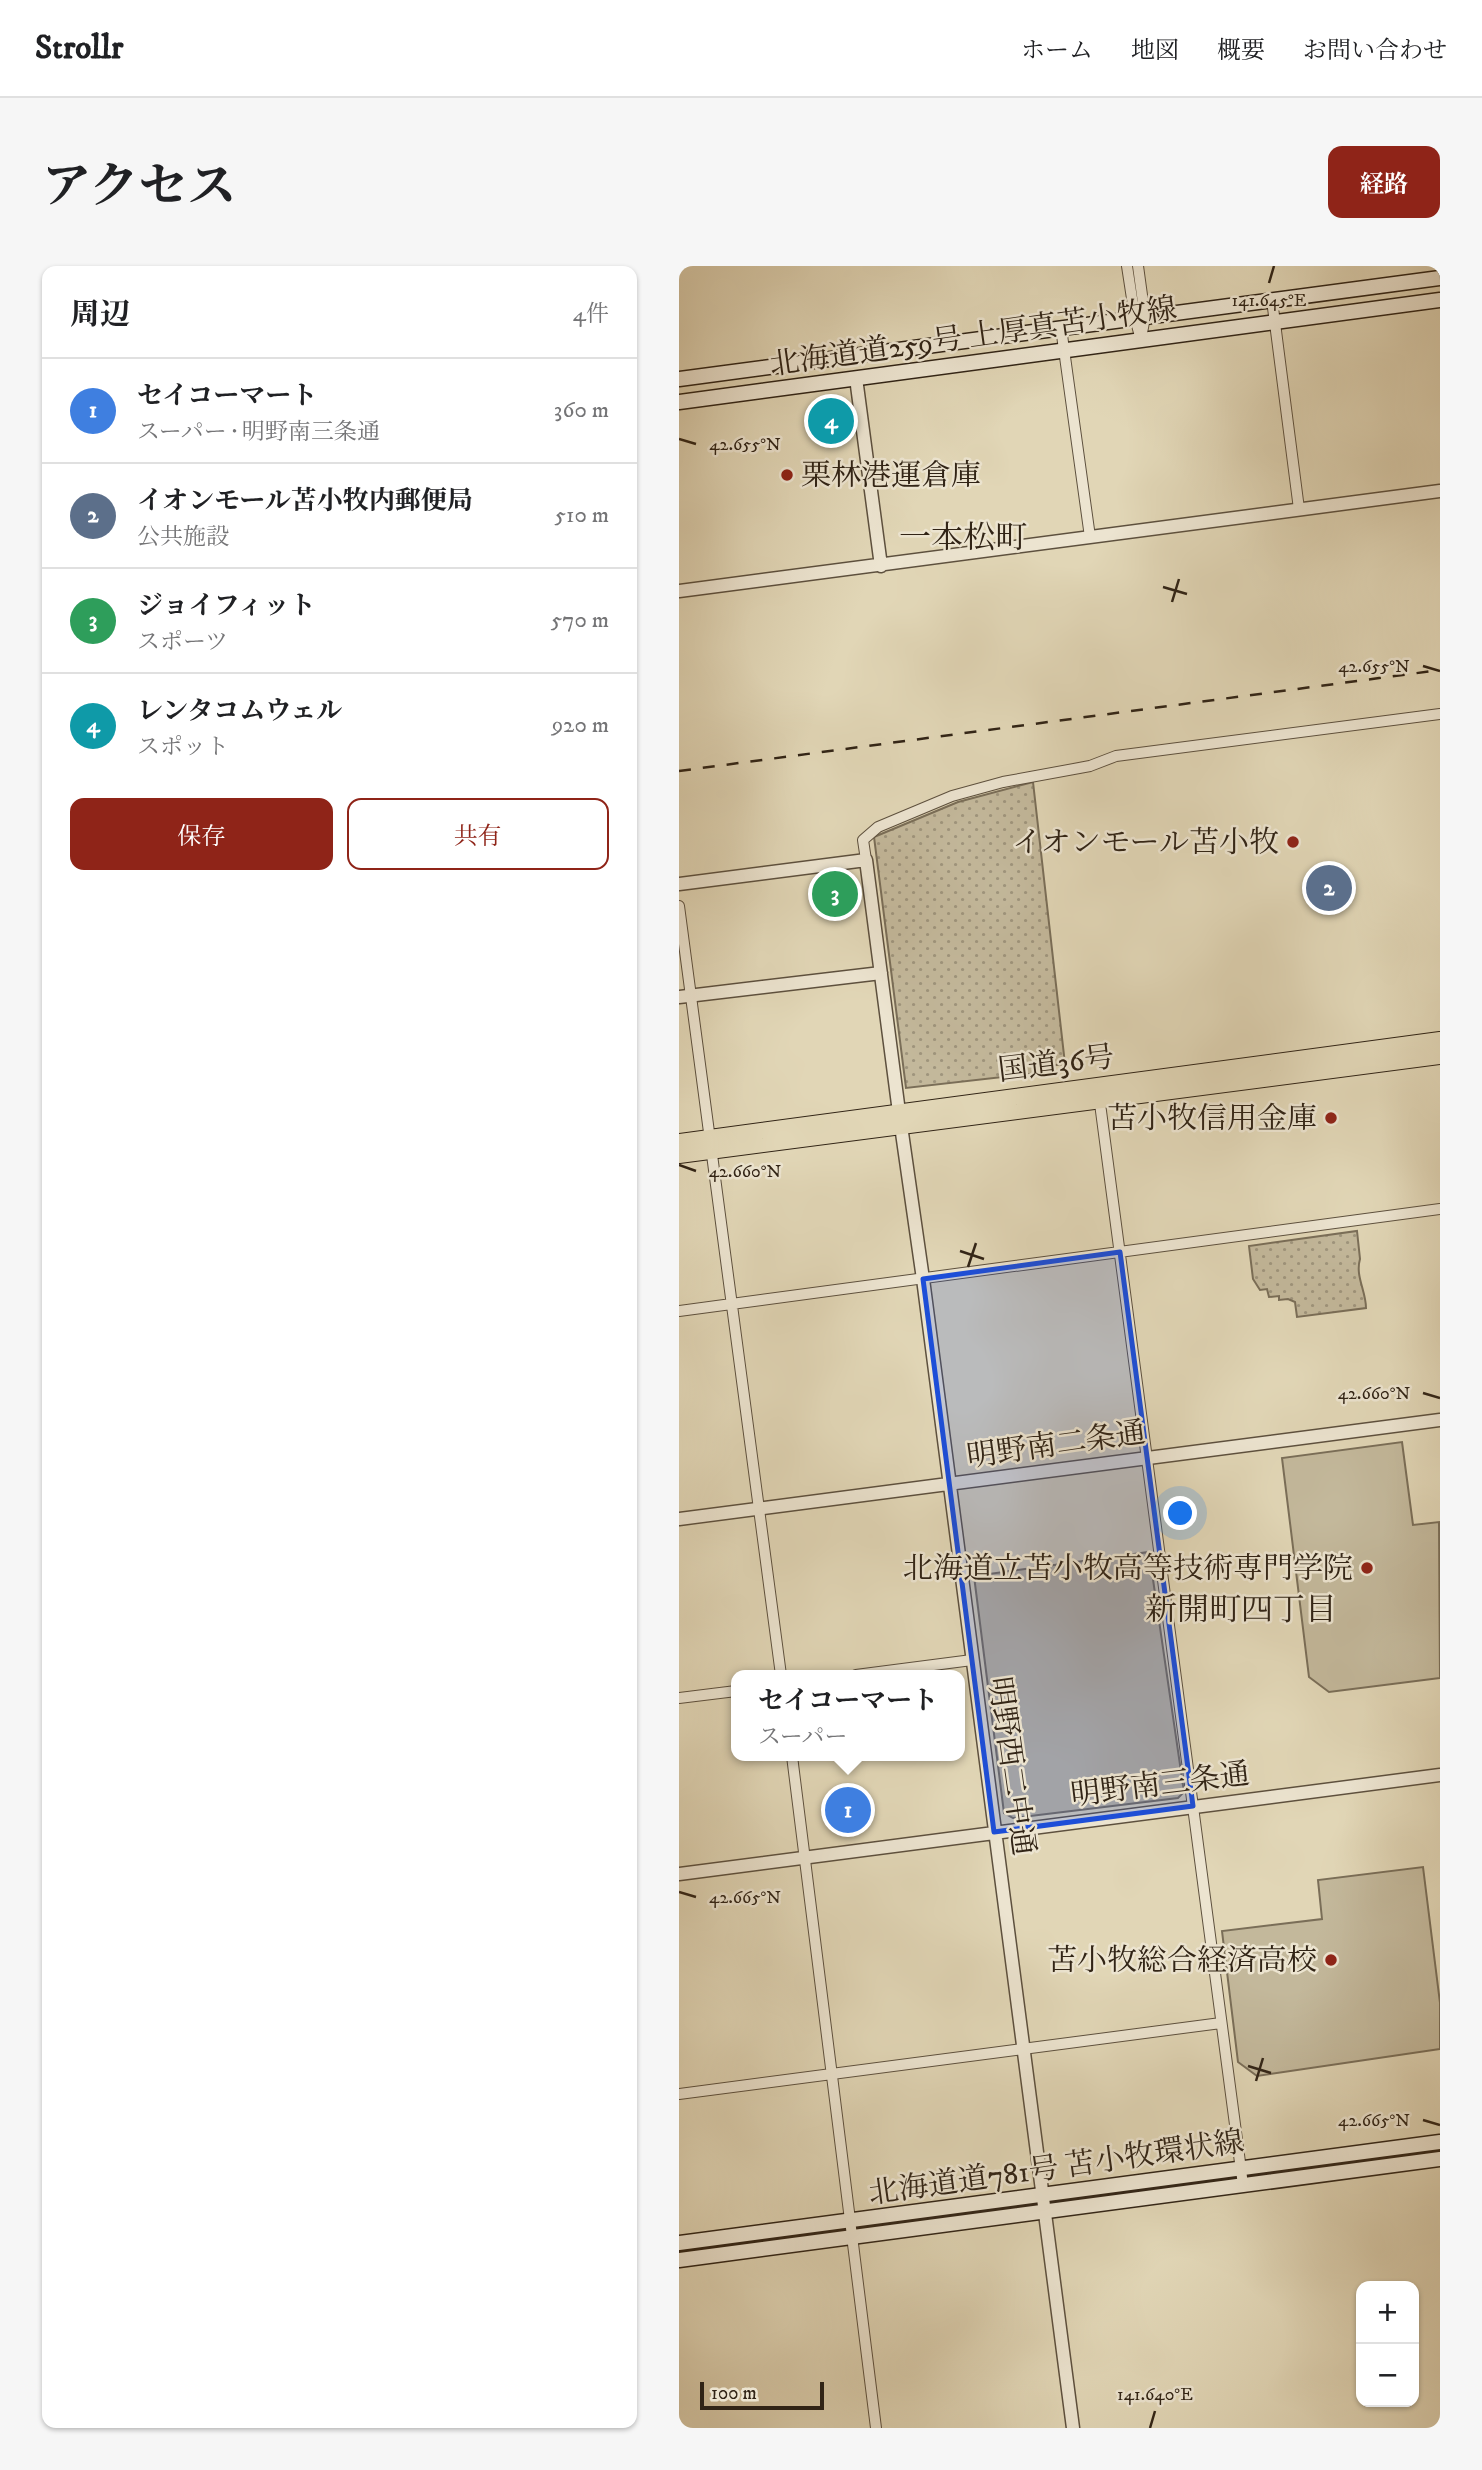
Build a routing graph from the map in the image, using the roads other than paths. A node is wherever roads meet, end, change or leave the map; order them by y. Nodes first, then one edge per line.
1 (1127, 266) edge
2 (1138, 266) edge
3 (1440, 278) edge
4 (1272, 300) junction
5 (1440, 300) edge
6 (1140, 317) junction
7 (1275, 322) junction
8 (1061, 328) junction
9 (1141, 340) junction
10 (1065, 350) junction
11 (856, 378) junction
12 (679, 379) edge
13 (679, 402) edge
14 (1440, 491) edge
15 (1299, 509) junction
16 (1090, 537) junction
17 (881, 566) junction
18 (679, 591) edge
19 (1440, 714) edge
20 (866, 860) junction
21 (679, 884) edge
22 (679, 906) edge
23 (881, 973) junction
24 (685, 996) edge
25 (1440, 1040) edge
26 (1440, 1056) edge
27 (1099, 1094) junction
28 (900, 1118) junction
29 (679, 1142) edge
30 (710, 1144) junction
31 (679, 1155) edge
32 (1440, 1209) edge
33 (1120, 1252) junction
34 (923, 1279) junction
35 (731, 1304) junction
36 (679, 1311) edge
37 (1440, 1420) edge
38 (1147, 1458) junction
39 (949, 1485) junction
40 (758, 1508) junction
41 (679, 1518) edge
42 (972, 1660) junction
43 (780, 1670) edge
44 (895, 1670) edge
45 (731, 1692) edge
46 (679, 1698) edge
47 (793, 1761) edge
48 (1440, 1775) edge
49 (1193, 1806) junction
50 (994, 1832) junction
51 (806, 1857) junction
52 (679, 1874) edge
53 (1221, 2024) junction
54 (1025, 2049) junction
55 (833, 2073) junction
56 (679, 2094) edge
57 (1440, 2142) edge
58 (1440, 2160) edge
59 (1241, 2169) junction
60 (1243, 2185) junction
61 (1042, 2196) junction
62 (1044, 2213) junction
63 (852, 2221) junction
64 (853, 2236) junction
65 (679, 2243) edge
66 (679, 2260) edge
67 (876, 2428) edge
68 (1073, 2428) edge

1 - 6 street
2 - 6 street
3 - 4 main road, 北海道道259号 上厚真苫小牧線
4 - 6 main road, 北海道道259号 上厚真苫小牧線
4 - 7 street
5 - 7 main road, 北海道道259号 上厚真苫小牧線
6 - 8 main road, 北海道道259号 上厚真苫小牧線
6 - 9 street
7 - 9 main road, 北海道道259号 上厚真苫小牧線
7 - 15 street
8 - 10 street
8 - 12 main road, 北海道道259号 上厚真苫小牧線
9 - 10 main road, 北海道道259号 上厚真苫小牧線
10 - 11 main road, 北海道道259号 上厚真苫小牧線
10 - 16 street
11 - 13 main road, 北海道道259号 上厚真苫小牧線
11 - 17 street
14 - 15 street
15 - 16 street
16 - 17 street
17 - 18 street
19 - 20 street
20 - 21 street
20 - 23 street, 明野西二中通
22 - 24 street
23 - 24 street
23 - 28 street, 明野西二中通
24 - 30 street
25 - 27 highway, 国道36号
26 - 27 highway, 国道36号
27 - 28 highway, 国道36号
27 - 33 street
28 - 30 highway, 国道36号
28 - 34 street, 明野西二中通
29 - 30 highway, 国道36号
30 - 31 highway, 国道36号
30 - 35 street
32 - 33 street
33 - 34 street
33 - 38 street
34 - 35 street
34 - 39 street, 明野西二中通
35 - 36 street
35 - 40 street
37 - 38 street, 明野南二条通
38 - 39 street, 明野南二条通
38 - 49 street
39 - 40 street, 明野南二条通
39 - 42 street, 明野西二中通
40 - 41 street, 明野南二条通
40 - 43 street
42 - 44 street
42 - 50 street, 明野西二中通
45 - 46 street
47 - 51 street
48 - 49 street, 明野南三条通
49 - 50 street, 明野南三条通
49 - 53 street
50 - 51 street, 明野南三条通
50 - 54 street, 明野西二中通
51 - 52 street, 明野南三条通
51 - 55 street
53 - 54 street
53 - 59 street
54 - 55 street
54 - 61 street, 明野西二中通
55 - 56 street
55 - 63 street
57 - 59 main road, 北海道道781号 苫小牧環状線
58 - 60 main road, 北海道道781号 苫小牧環状線
59 - 60 street
59 - 61 main road, 北海道道781号 苫小牧環状線
60 - 62 main road, 北海道道781号 苫小牧環状線
61 - 62 street, 明野西二中通
61 - 63 main road, 北海道道781号 苫小牧環状線
62 - 64 main road, 北海道道781号 苫小牧環状線
62 - 68 street, 明野西二中通
63 - 64 street
63 - 65 main road, 北海道道781号 苫小牧環状線
64 - 66 main road, 北海道道781号 苫小牧環状線
64 - 67 street

